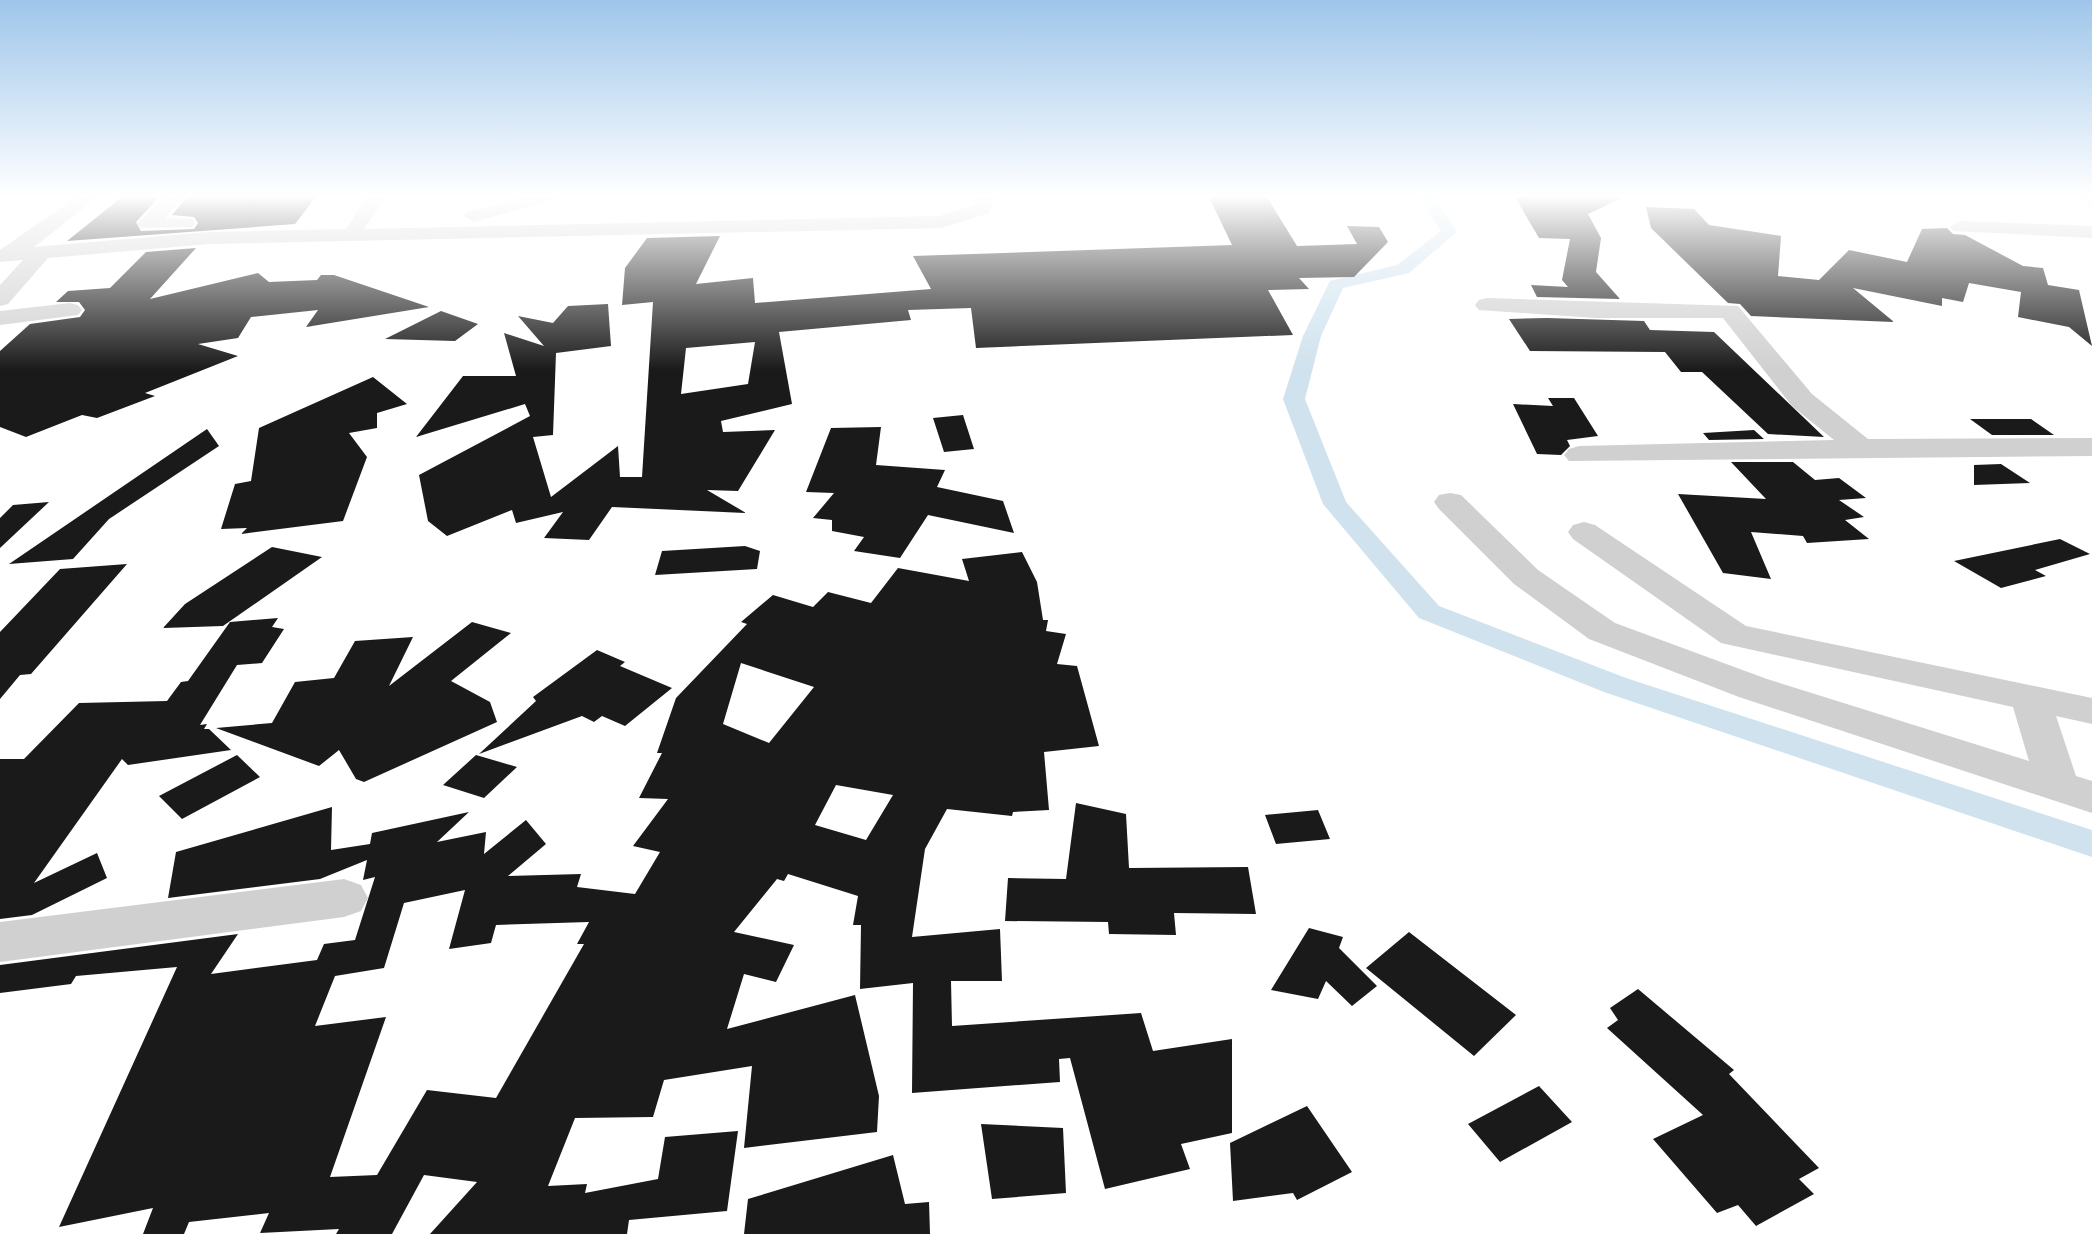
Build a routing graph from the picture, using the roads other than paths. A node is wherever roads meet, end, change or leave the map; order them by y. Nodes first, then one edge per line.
1 (40, 255) edge
2 (0, 299) edge
3 (1487, 305) dead end
4 (70, 310) dead end
5 (0, 318) edge
6 (2092, 447) edge
7 (1861, 448) junction
8 (1579, 455) dead end
9 (1450, 502) dead end
10 (1584, 532) dead end
11 (2030, 698) junction
12 (2092, 711) edge
13 (2075, 791) edge
14 (344, 898) dead end
15 (0, 942) edge

1 - 2 street
3 - 7 street
4 - 5 street
6 - 7 street
7 - 8 street
9 - 13 street
10 - 11 street
11 - 12 street
11 - 13 street
14 - 15 street

